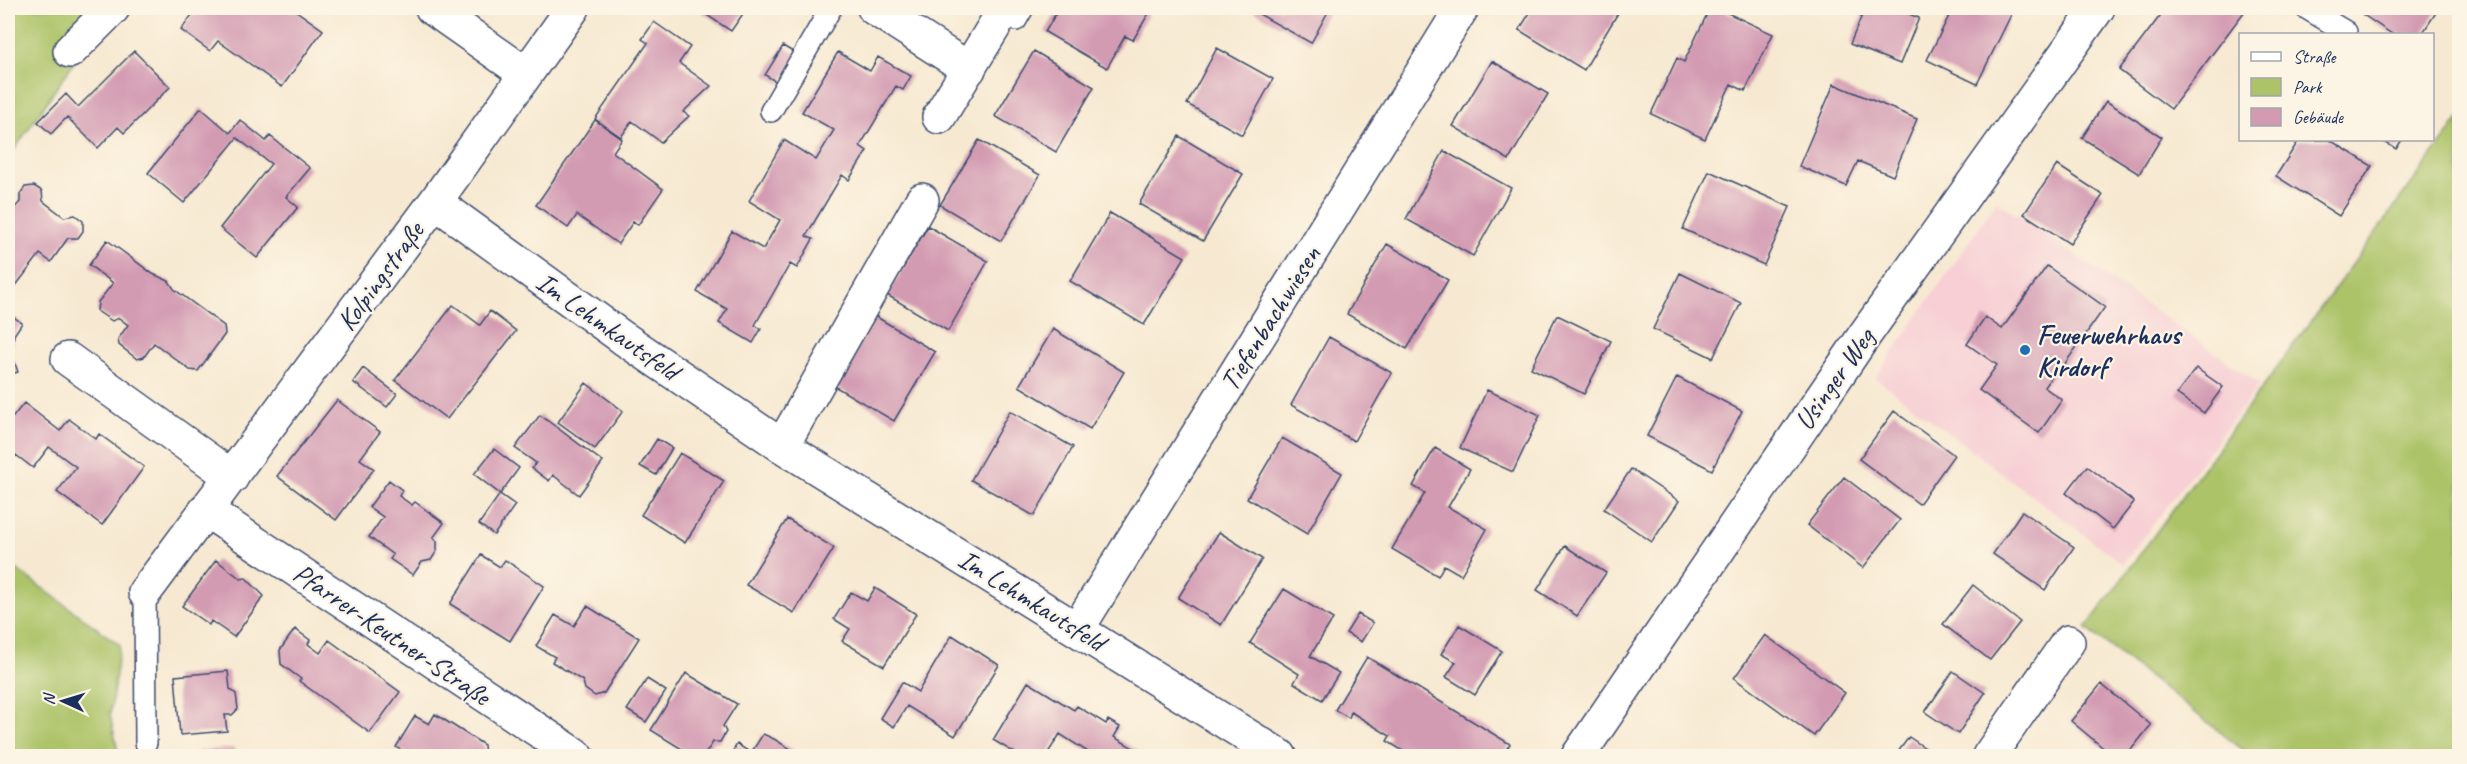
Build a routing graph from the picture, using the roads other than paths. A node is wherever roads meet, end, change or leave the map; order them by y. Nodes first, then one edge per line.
1 (113, 8) edge
2 (432, 8) edge
3 (573, 8) edge
4 (831, 8) edge
5 (874, 8) edge
6 (1462, 8) edge
7 (2098, 8) edge
8 (2306, 8) edge
9 (1013, 10) edge
10 (2345, 33) edge
11 (69, 51) dead end
12 (969, 69) junction
13 (526, 74) junction
14 (771, 111) dead end
15 (939, 117) dead end
16 (922, 200) dead end
17 (435, 202) junction
18 (68, 359) dead end
19 (782, 446) junction
20 (232, 477) junction
21 (207, 511) junction
22 (145, 592) joint
23 (1078, 628) junction
24 (2068, 642) dead end
25 (146, 743) dead end
26 (577, 756) edge
27 (1280, 756) edge
28 (1578, 756) edge
29 (1989, 756) edge

1 - 11 street
2 - 13 street
3 - 13 street, Kolpingstraße
4 - 14 lane
5 - 12 street
6 - 23 street, Tiefenbachwiesen
7 - 28 street, Usinger Weg
8 - 10 lane
9 - 12 street
12 - 15 street
13 - 17 street, Kolpingstraße
16 - 19 street
17 - 19 street, Im Lehmkautsfeld
17 - 20 street, Kolpingstraße
18 - 20 street
19 - 23 street, Im Lehmkautsfeld
20 - 21 street, Kolpingstraße
21 - 22 street, Kolpingstraße
21 - 26 street, Pfarrer-Keutner-Straße
22 - 25 lane, Kolpingstraße
23 - 27 street, Im Lehmkautsfeld
24 - 29 street

